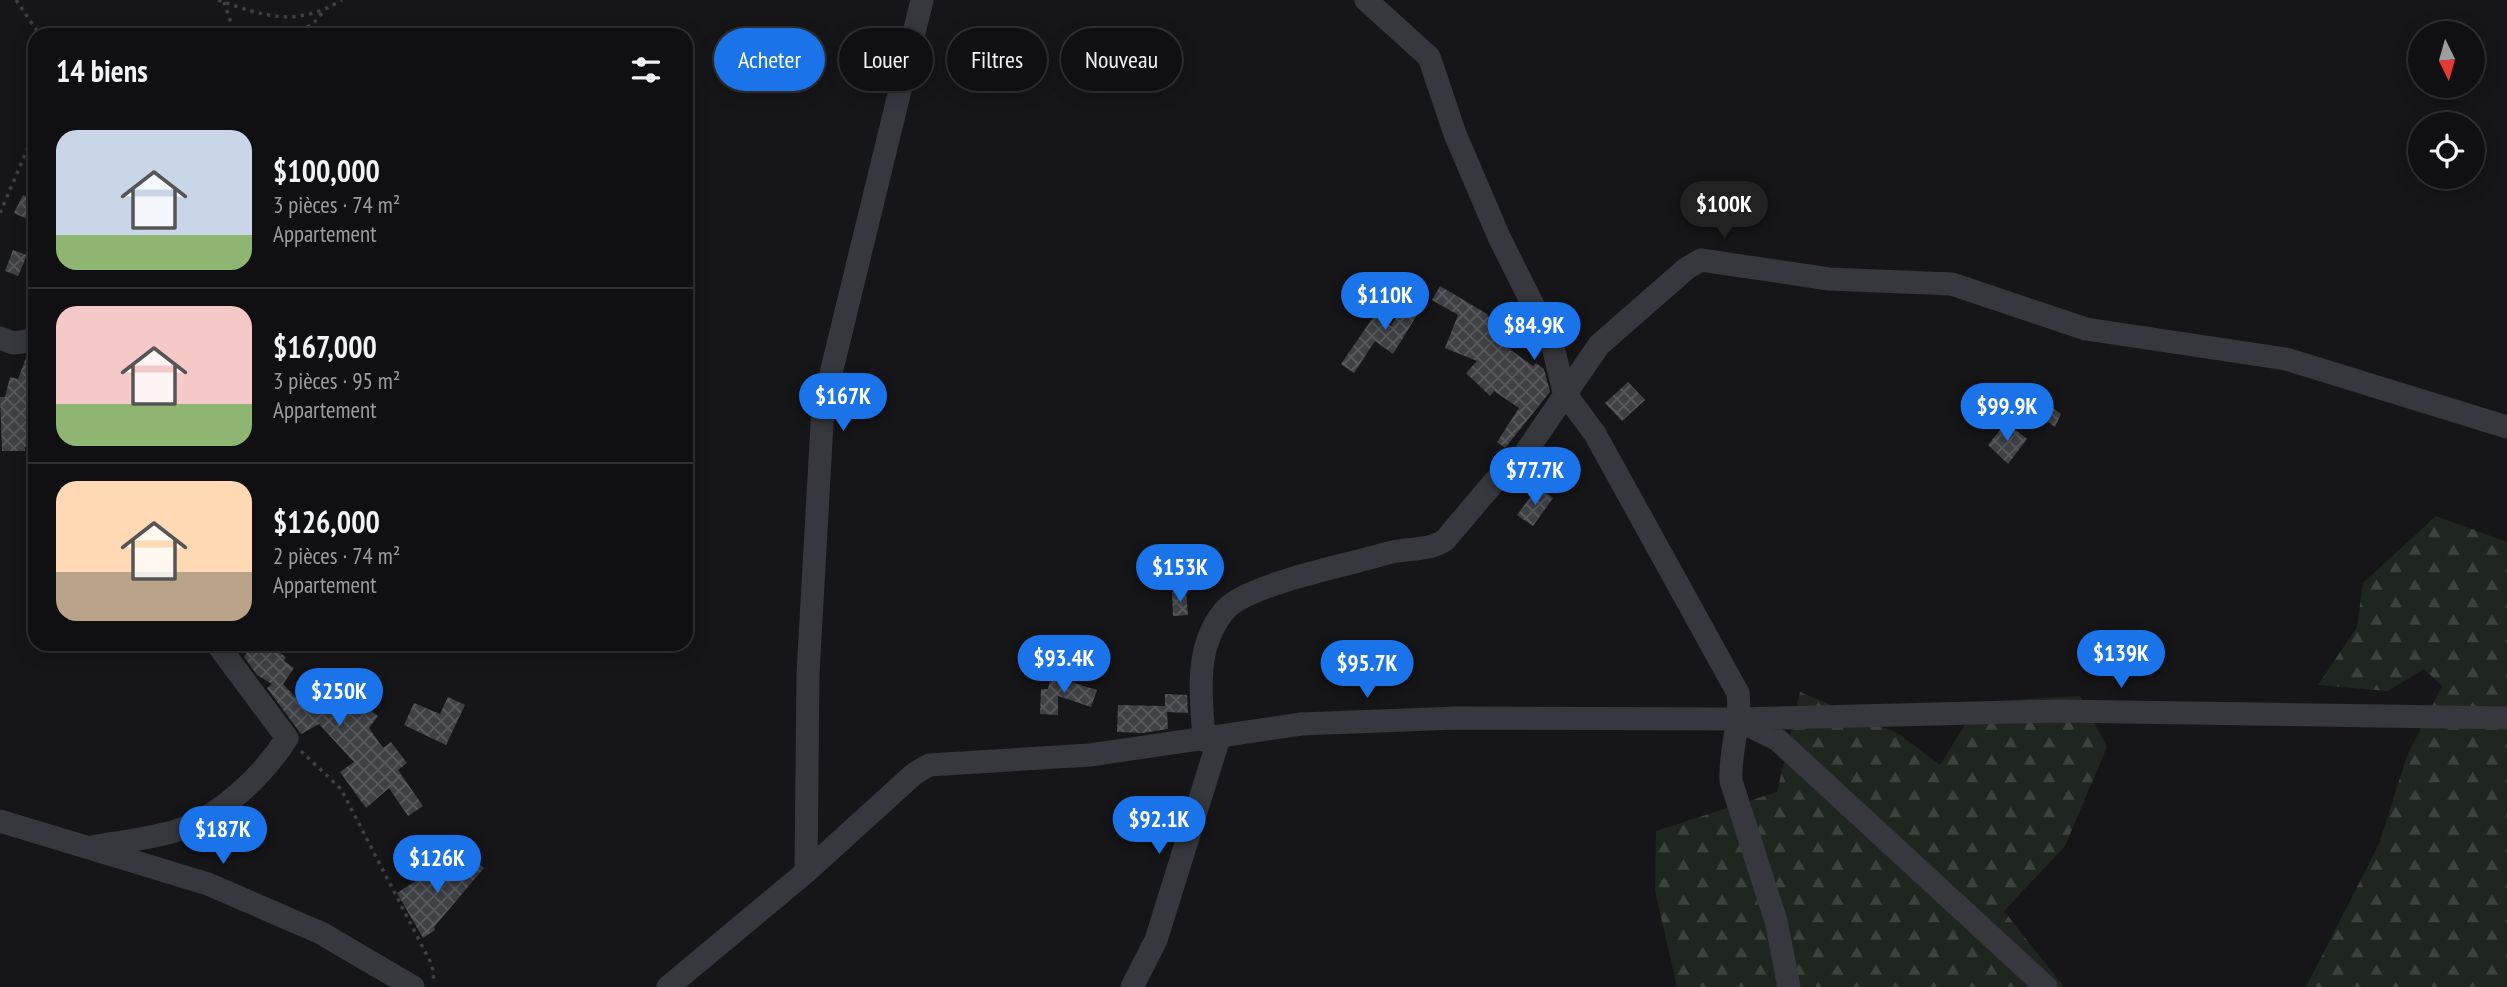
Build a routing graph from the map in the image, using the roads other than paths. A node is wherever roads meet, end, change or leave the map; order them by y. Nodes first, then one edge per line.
1 (922, 0) edge
2 (1366, 0) edge
3 (0, 338) edge
4 (28, 341) edge
5 (1564, 392) junction
6 (2507, 427) edge
7 (222, 651) edge
8 (2507, 718) edge
9 (1735, 719) junction
10 (1211, 739) junction
11 (0, 821) edge
12 (90, 848) junction
13 (806, 872) junction
14 (413, 987) edge
15 (668, 987) edge
16 (1132, 987) edge
17 (1789, 987) edge
18 (2046, 987) edge

1 - 13 street
2 - 5 street
3 - 4 street
5 - 6 street
5 - 9 street
5 - 10 street
7 - 12 street
8 - 9 street
9 - 10 street
9 - 17 street
9 - 18 street
10 - 13 street
10 - 16 street
11 - 12 street
12 - 14 street
13 - 15 street

